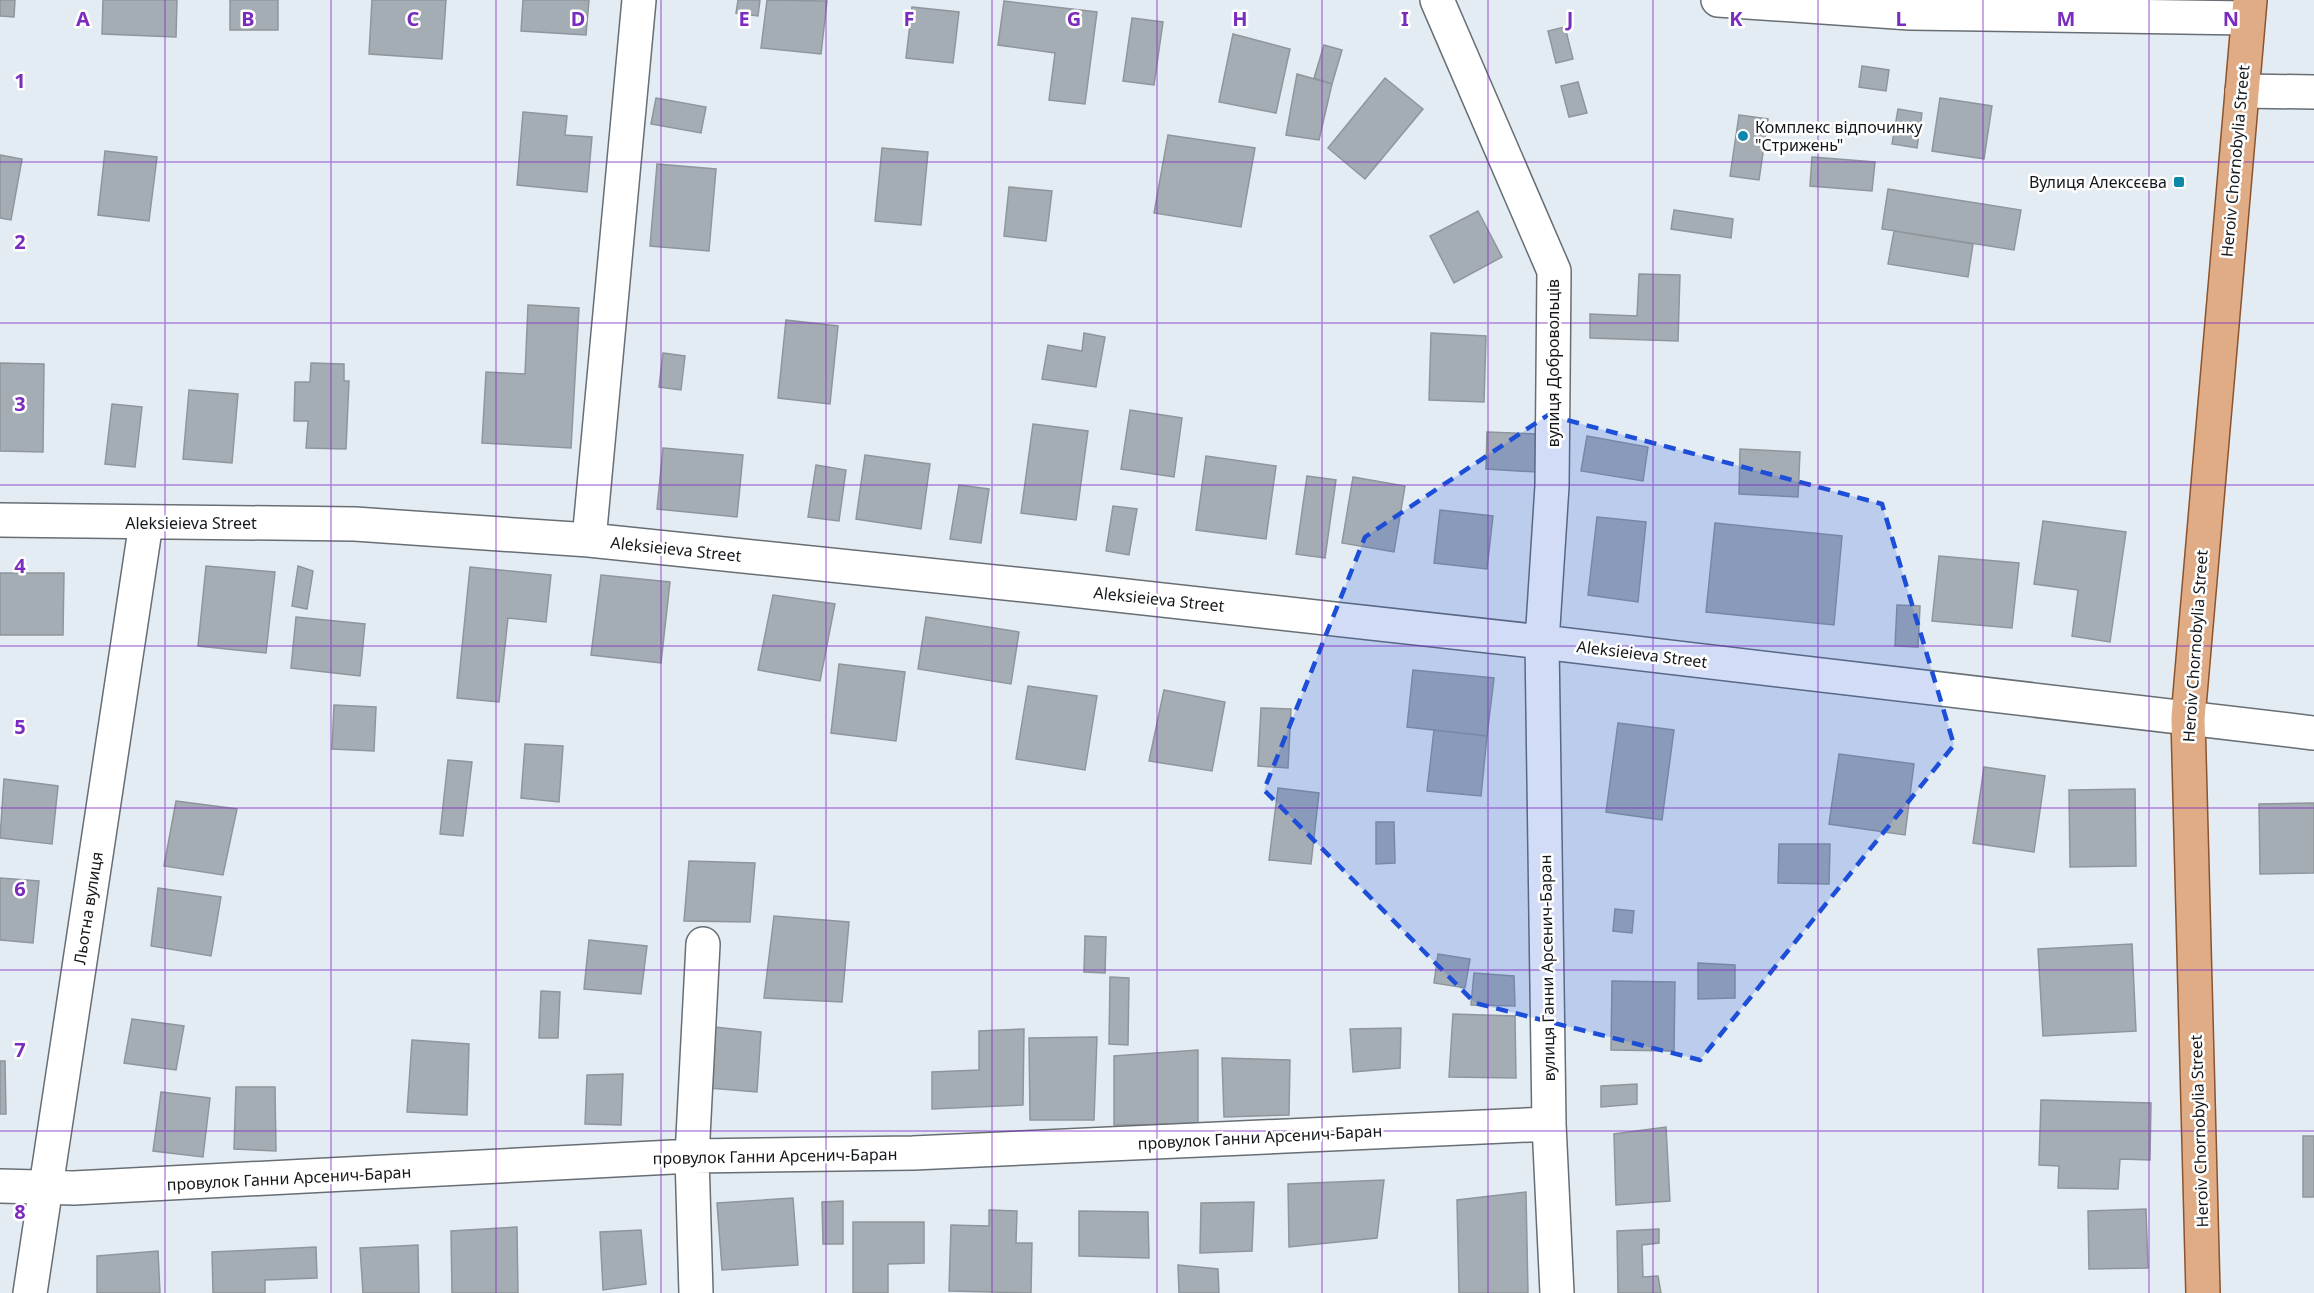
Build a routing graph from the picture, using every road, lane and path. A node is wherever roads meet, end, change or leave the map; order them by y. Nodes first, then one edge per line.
1 (639, 0) edge
2 (1437, 0) edge
3 (1718, 0) edge
4 (2249, 9) edge
5 (2242, 91) junction
6 (2314, 92) edge
7 (0, 520) edge
8 (146, 523) junction
9 (589, 540) junction
10 (1542, 642) junction
11 (2188, 718) junction
12 (2314, 733) edge
13 (703, 944) dead end
14 (1549, 1124) junction
15 (692, 1156) junction
16 (0, 1186) edge
17 (46, 1187) junction
18 (30, 1293) edge
19 (696, 1293) edge
20 (1557, 1293) edge
21 (2203, 1293) edge

1 - 9 street
2 - 10 street, вулиця Добровольців
3 - 4 street
4 - 5 main road, Heroiv Chornobylia Street
5 - 6 street
5 - 11 main road, Heroiv Chornobylia Street
7 - 8 street, Aleksieieva Street
8 - 9 street, Aleksieieva Street
8 - 17 street, Льотна вулиця
9 - 10 street, Aleksieieva Street
10 - 11 street, Aleksieieva Street
10 - 14 street, вулиця Ганни Арсенич-Баран
11 - 12 street, Aleksieieva Street
11 - 21 main road, Heroiv Chornobylia Street
13 - 15 street
14 - 15 street, провулок Ганни Арсенич-Баран
14 - 20 street, вулиця Ганни Арсенич-Баран
15 - 17 street, провулок Ганни Арсенич-Баран
15 - 19 street
16 - 17 street, провулок Ганни Арсенич-Баран
17 - 18 street, Льотна вулиця

